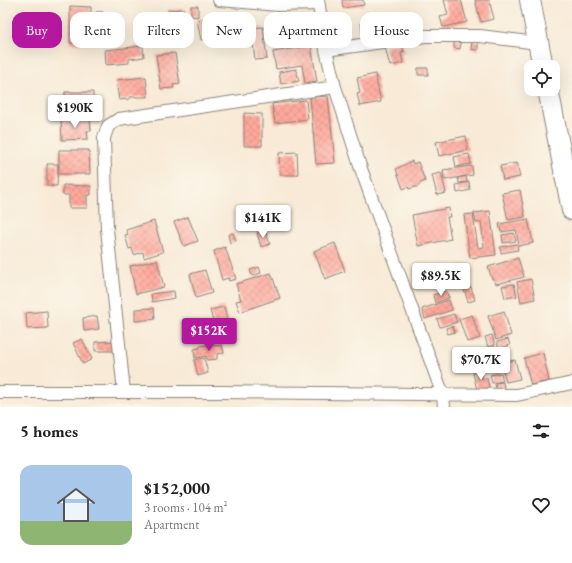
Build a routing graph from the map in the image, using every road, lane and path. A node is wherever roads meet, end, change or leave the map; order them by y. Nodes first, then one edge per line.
1 (219, 0) edge
2 (530, 0) edge
3 (318, 2) edge
4 (538, 43) junction
5 (326, 50) junction
6 (542, 60) edge
7 (335, 87) junction
8 (549, 96) edge
9 (572, 210) edge
10 (572, 383) edge
11 (0, 392) edge
12 (124, 392) junction
13 (444, 401) edge

1 - 3 street
2 - 4 highway
3 - 5 street
4 - 5 street
4 - 6 highway
5 - 7 street
7 - 12 street
7 - 13 street
8 - 9 highway
10 - 13 street
11 - 12 street
12 - 13 street

